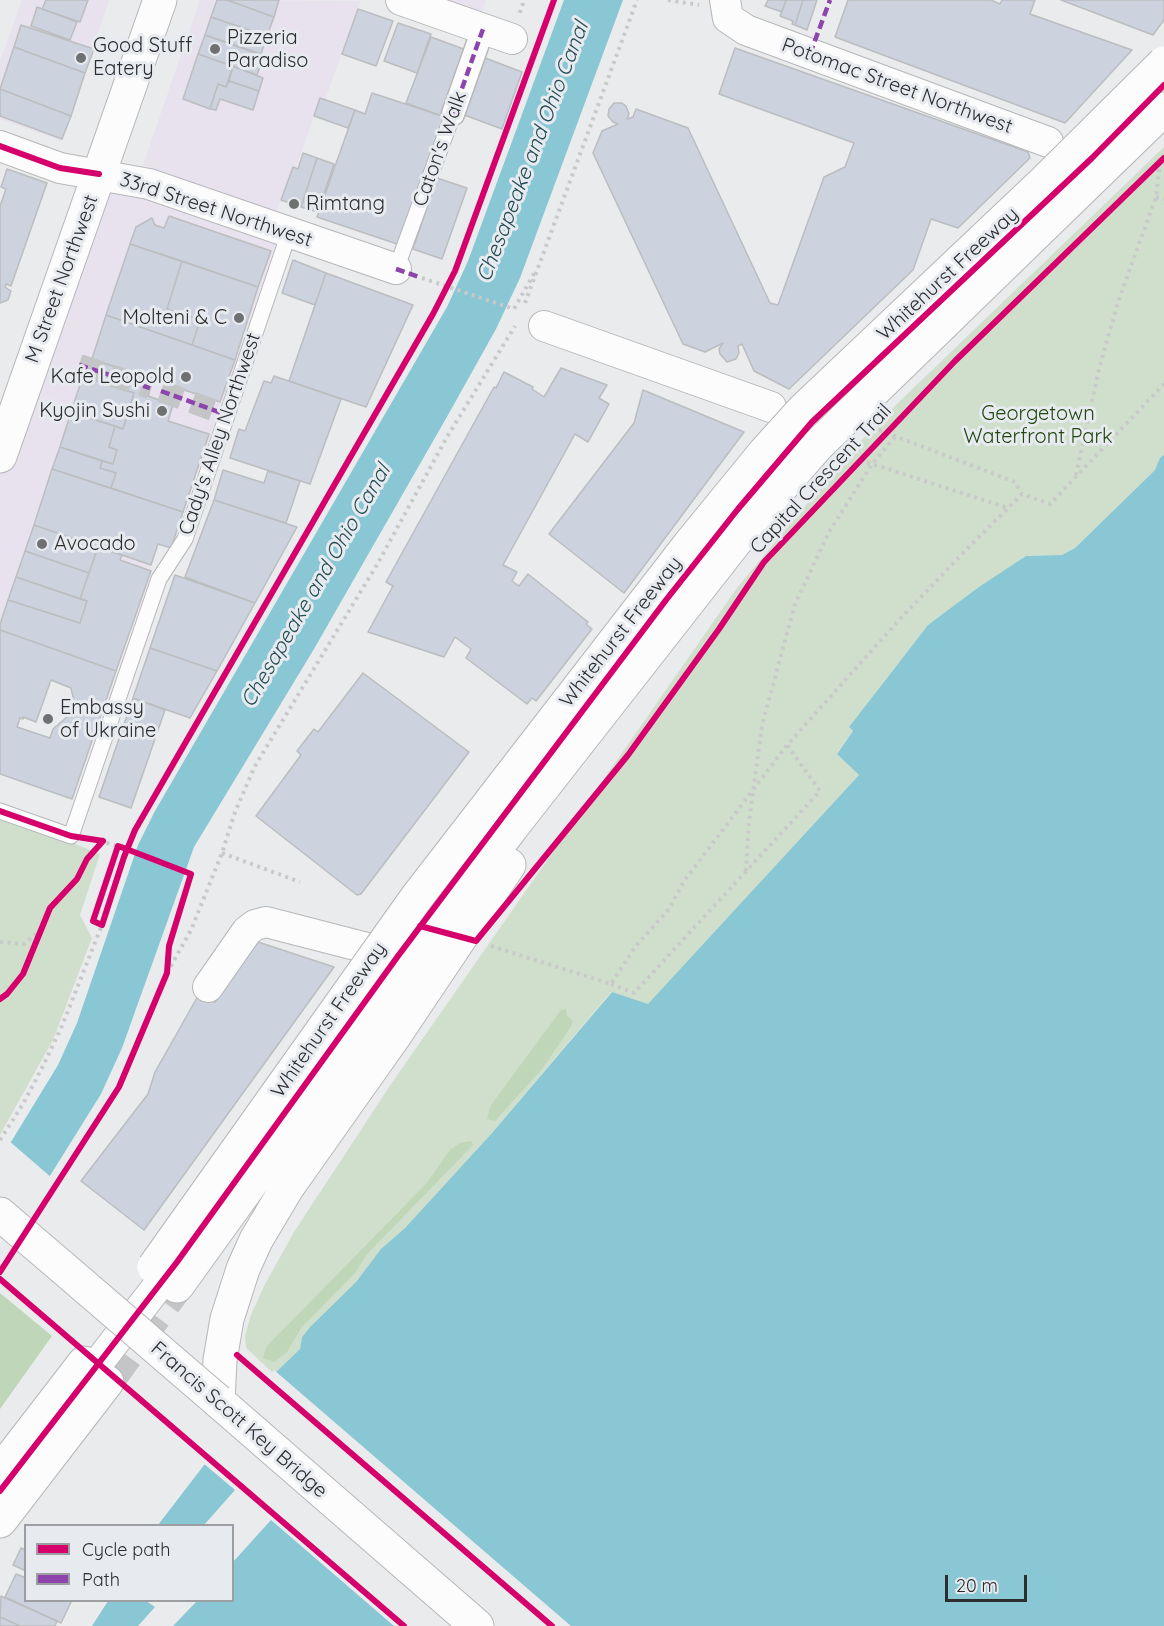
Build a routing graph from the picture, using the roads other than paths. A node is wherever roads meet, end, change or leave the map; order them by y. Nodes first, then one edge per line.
1 (160, 0) edge
2 (401, 0) edge
3 (713, 3) edge
4 (483, 29) junction
5 (512, 39) dead end
6 (1164, 63) edge
7 (1164, 85) edge
8 (1164, 109) edge
9 (453, 114) joint
10 (1047, 142) dead end
11 (0, 146) edge
12 (99, 174) junction
13 (289, 233) junction
14 (407, 273) joint
15 (529, 317) road end
16 (771, 407) dead end
17 (0, 456) edge
18 (669, 629) junction
19 (0, 811) edge
20 (398, 956) junction
21 (207, 987) dead end
22 (0, 1214) edge
23 (218, 1401) junction
24 (0, 1472) edge
25 (0, 1491) edge
26 (0, 1521) edge
27 (477, 1626) edge

1 - 12 main road, M Street Northwest
2 - 4 street
3 - 10 street, Potomac Street Northwest
4 - 5 street
4 - 9 street, Caton's Walk
6 - 18 main road, Whitehurst Freeway, bridge
7 - 20 street
8 - 18 main road, Whitehurst Freeway
9 - 14 lane, Caton's Walk
11 - 12 street, 33rd Street Northwest
12 - 13 street, 33rd Street Northwest
12 - 17 main road, M Street Northwest
13 - 14 street, 33rd Street Northwest
13 - 19 lane, Cady's Alley Northwest
15 - 16 street
18 - 23 main road
20 - 21 street
20 - 25 street
22 - 23 main road, Francis Scott Key Bridge, bridge
23 - 27 main road, Francis Scott Key Bridge
24 - 26 main road

